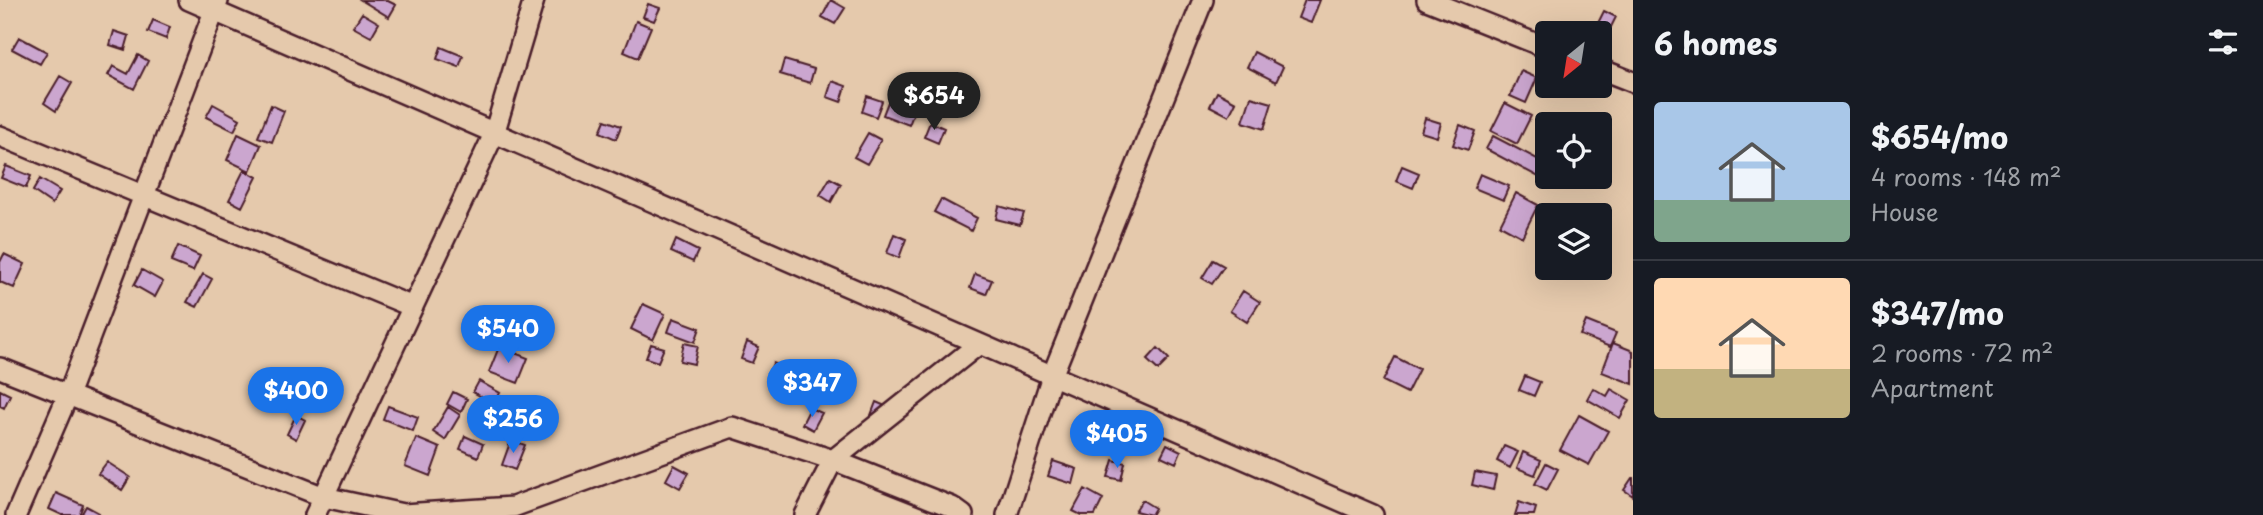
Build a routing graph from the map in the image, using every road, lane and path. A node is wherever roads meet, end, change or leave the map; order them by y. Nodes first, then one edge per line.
1 (189, 0) edge
2 (534, 0) edge
3 (1203, 0) edge
4 (1427, 0) edge
5 (216, 6) edge
6 (1535, 43) edge
7 (1612, 74) edge
8 (1633, 82) edge
9 (494, 134) junction
10 (0, 136) edge
11 (145, 195) junction
12 (413, 307) junction
13 (979, 344) junction
14 (0, 368) edge
15 (1052, 376) junction
16 (68, 395) junction
17 (833, 460) junction
18 (324, 497) junction
19 (16, 515) edge
20 (315, 515) edge
21 (805, 515) edge
22 (963, 515) edge
23 (1007, 515) edge
24 (1373, 515) edge

1 - 5 street
2 - 9 street
3 - 15 street
4 - 6 street
5 - 9 street
5 - 11 street
7 - 8 street
9 - 12 street
9 - 13 street
10 - 11 street
11 - 12 street
11 - 16 street
12 - 18 street
13 - 15 street
13 - 17 street
14 - 16 street
15 - 23 street
15 - 24 street
16 - 18 street
16 - 19 street
17 - 18 street
17 - 21 street
17 - 22 street
18 - 20 street

